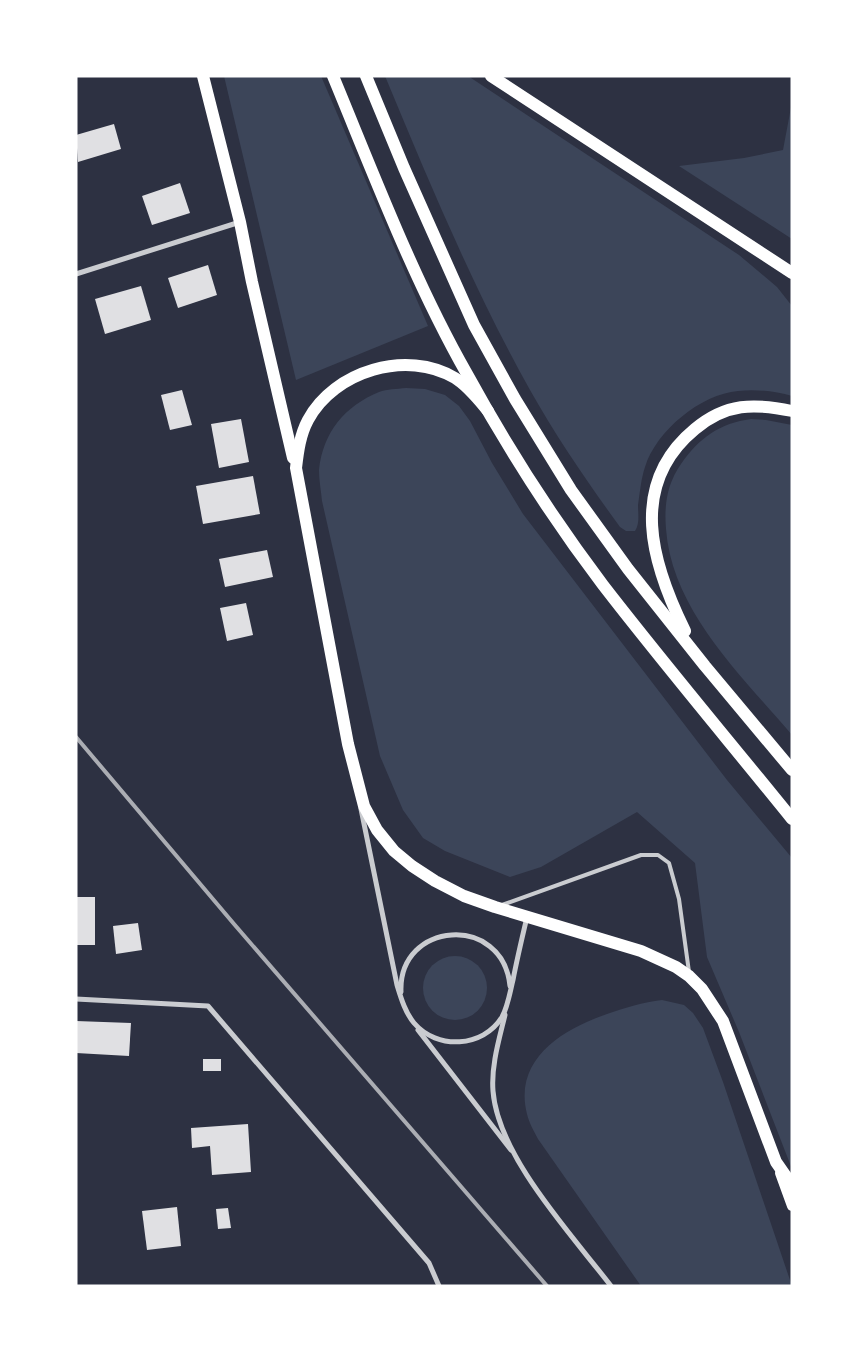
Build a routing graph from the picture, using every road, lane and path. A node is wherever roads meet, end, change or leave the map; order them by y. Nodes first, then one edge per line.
1 (203, 76) edge
2 (333, 76) edge
3 (366, 76) edge
4 (491, 76) edge
5 (240, 222) junction
6 (749, 245) junction
7 (792, 273) edge
8 (76, 274) edge
9 (792, 284) edge
10 (488, 411) junction
11 (792, 411) edge
12 (296, 468) junction
13 (705, 666) junction
14 (348, 744) junction
15 (792, 770) edge
16 (792, 818) edge
17 (495, 907) junction
18 (527, 916) junction
19 (689, 976) junction
20 (509, 995) junction
21 (76, 998) edge
22 (403, 1002) junction
23 (507, 1006) junction
24 (413, 1022) junction
25 (776, 1162) junction
26 (523, 1166) junction
27 (792, 1185) edge
28 (792, 1206) edge
29 (439, 1286) edge
30 (611, 1286) edge

1 - 5 main road
2 - 10 main road
3 - 13 main road
4 - 6 main road
5 - 8 street
5 - 12 main road
6 - 7 main road
6 - 9 main road
10 - 12 main road
10 - 16 main road
11 - 13 main road
12 - 14 main road
13 - 15 main road
14 - 17 main road
14 - 22 street
17 - 18 main road
17 - 19 lane
18 - 19 main road
18 - 20 street
19 - 25 main road
20 - 22 street
20 - 23 street
21 - 29 street
22 - 24 street
23 - 24 street
23 - 26 street
24 - 26 street
25 - 27 main road
25 - 28 main road
26 - 30 street

